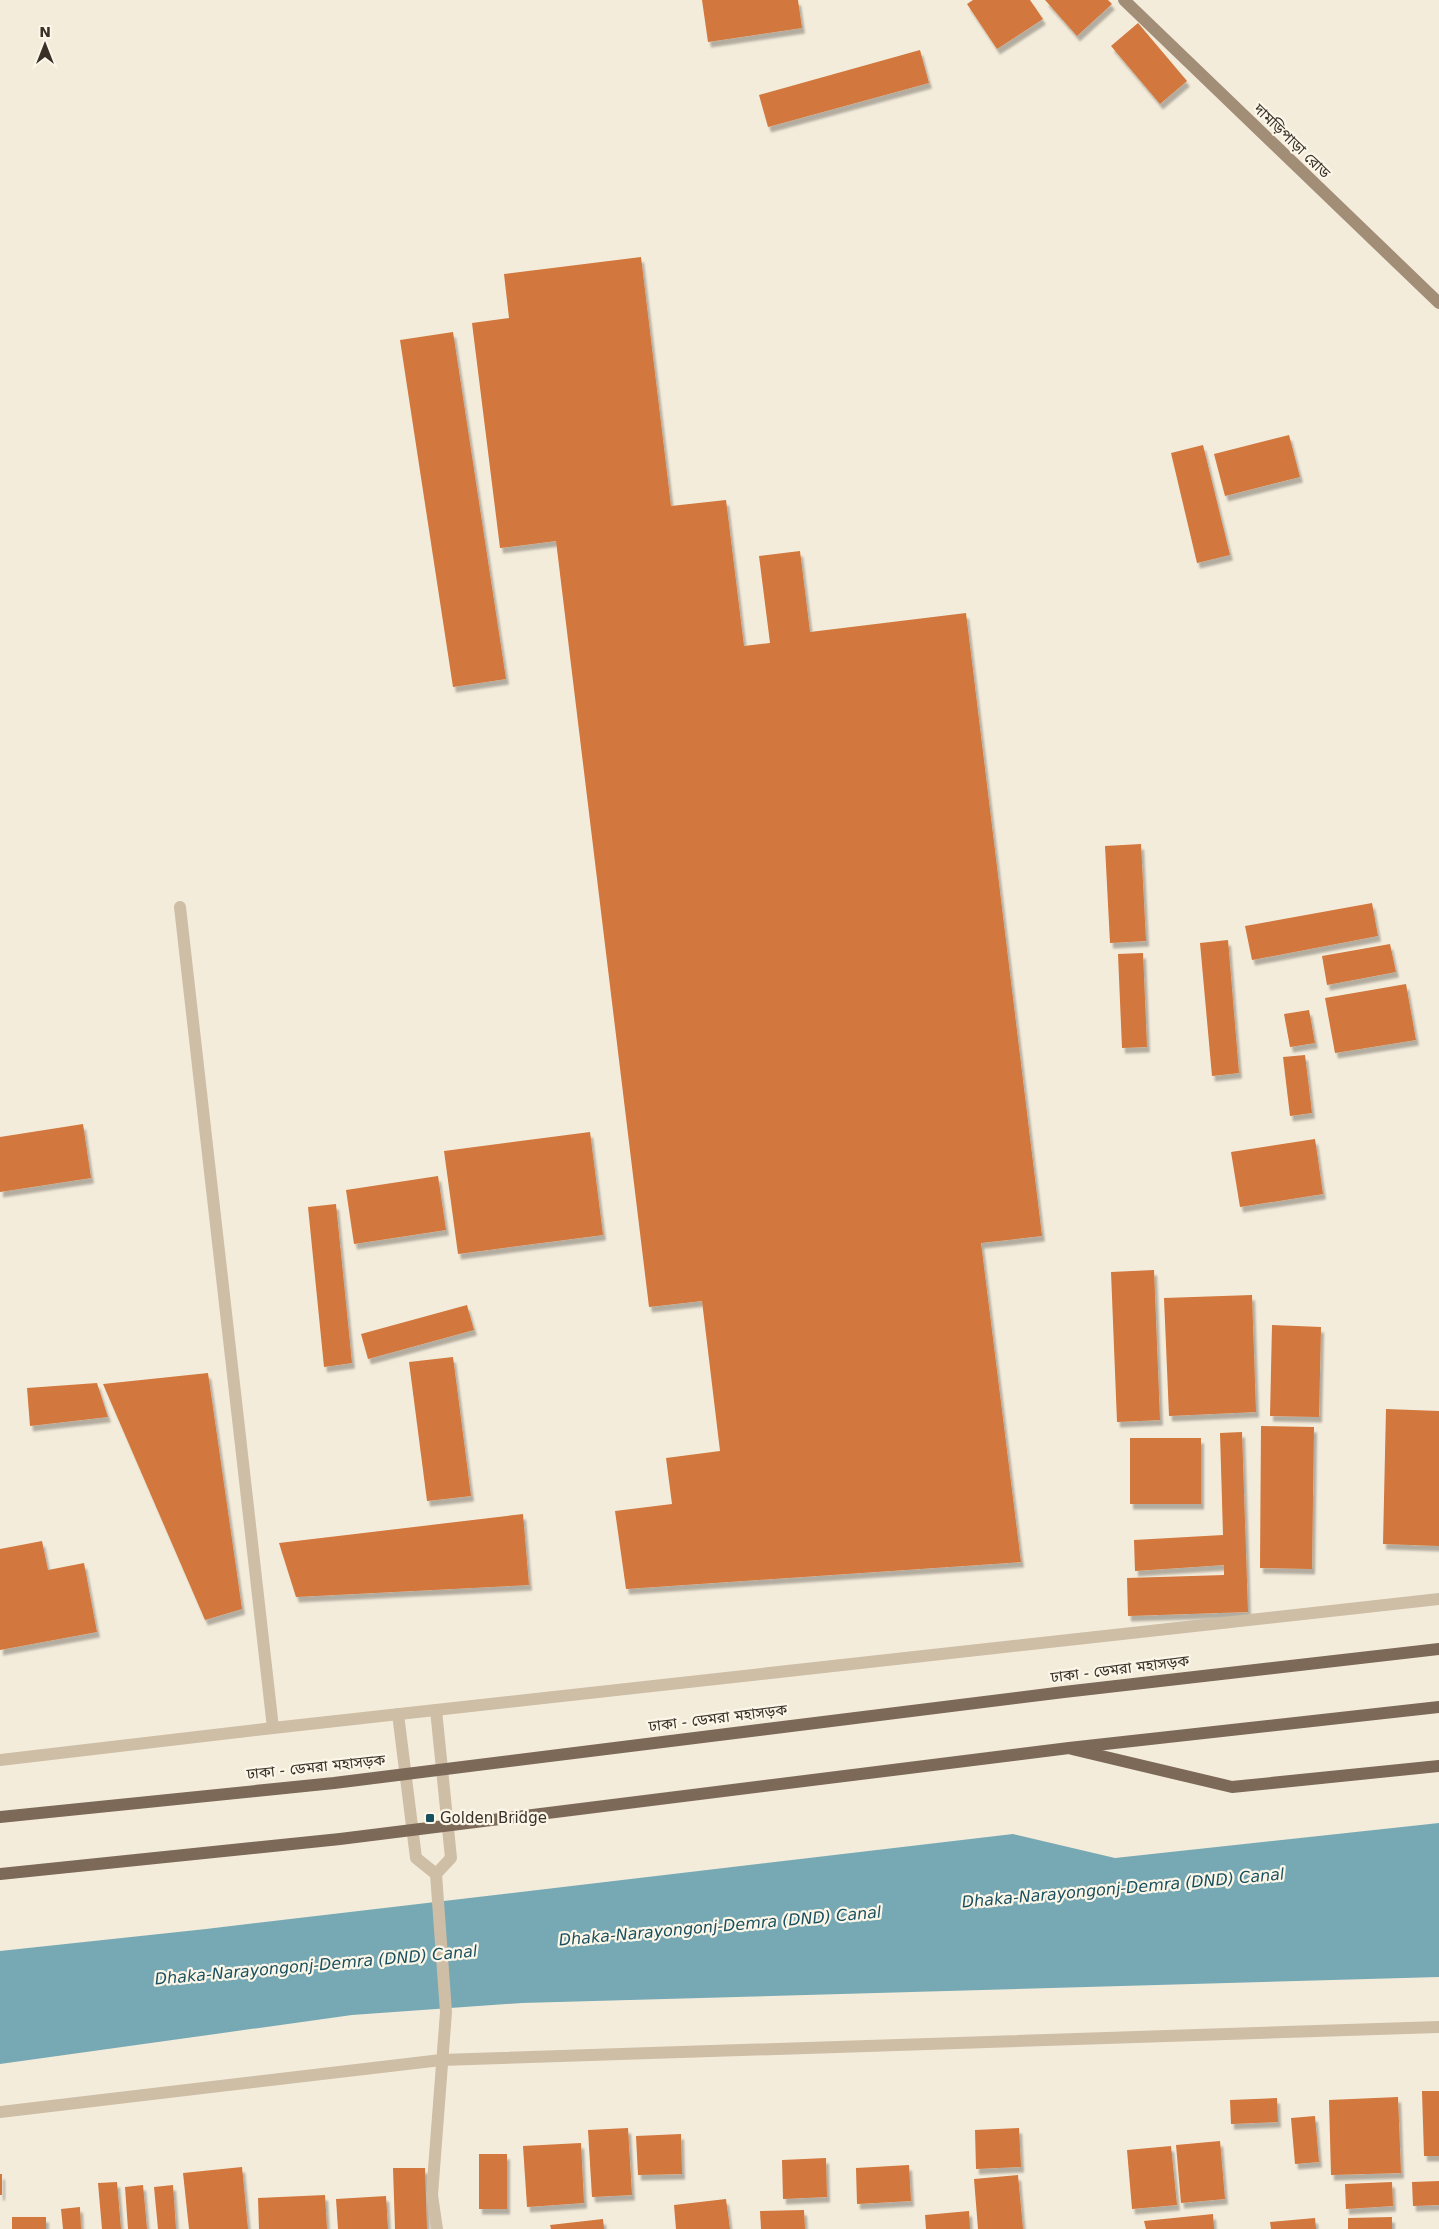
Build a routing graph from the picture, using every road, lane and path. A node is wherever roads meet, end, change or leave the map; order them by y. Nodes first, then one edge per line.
1 (1124, 0) edge
2 (1439, 303) edge
3 (180, 906) dead end
4 (1439, 1600) edge
5 (1439, 1649) edge
6 (1439, 1707) edge
7 (436, 1710) junction
8 (398, 1714) junction
9 (273, 1728) junction
10 (1069, 1748) junction
11 (0, 1760) edge
12 (1439, 1766) edge
13 (0, 1817) edge
14 (0, 1874) edge
15 (436, 1874) junction
16 (1439, 2027) edge
17 (441, 2060) junction
18 (0, 2112) edge
19 (437, 2229) edge

1 - 2 main road, দামড়িপাড়া রোড
3 - 9 street
4 - 7 street
5 - 13 main road, ঢাকা - ডেমরা মহাসড়ক, bridge
6 - 10 main road, bridge
7 - 8 street
7 - 15 street
8 - 9 street
8 - 15 street
9 - 11 street
10 - 12 main road
10 - 14 main road, bridge
15 - 17 street
16 - 17 street
17 - 18 street
17 - 19 street

